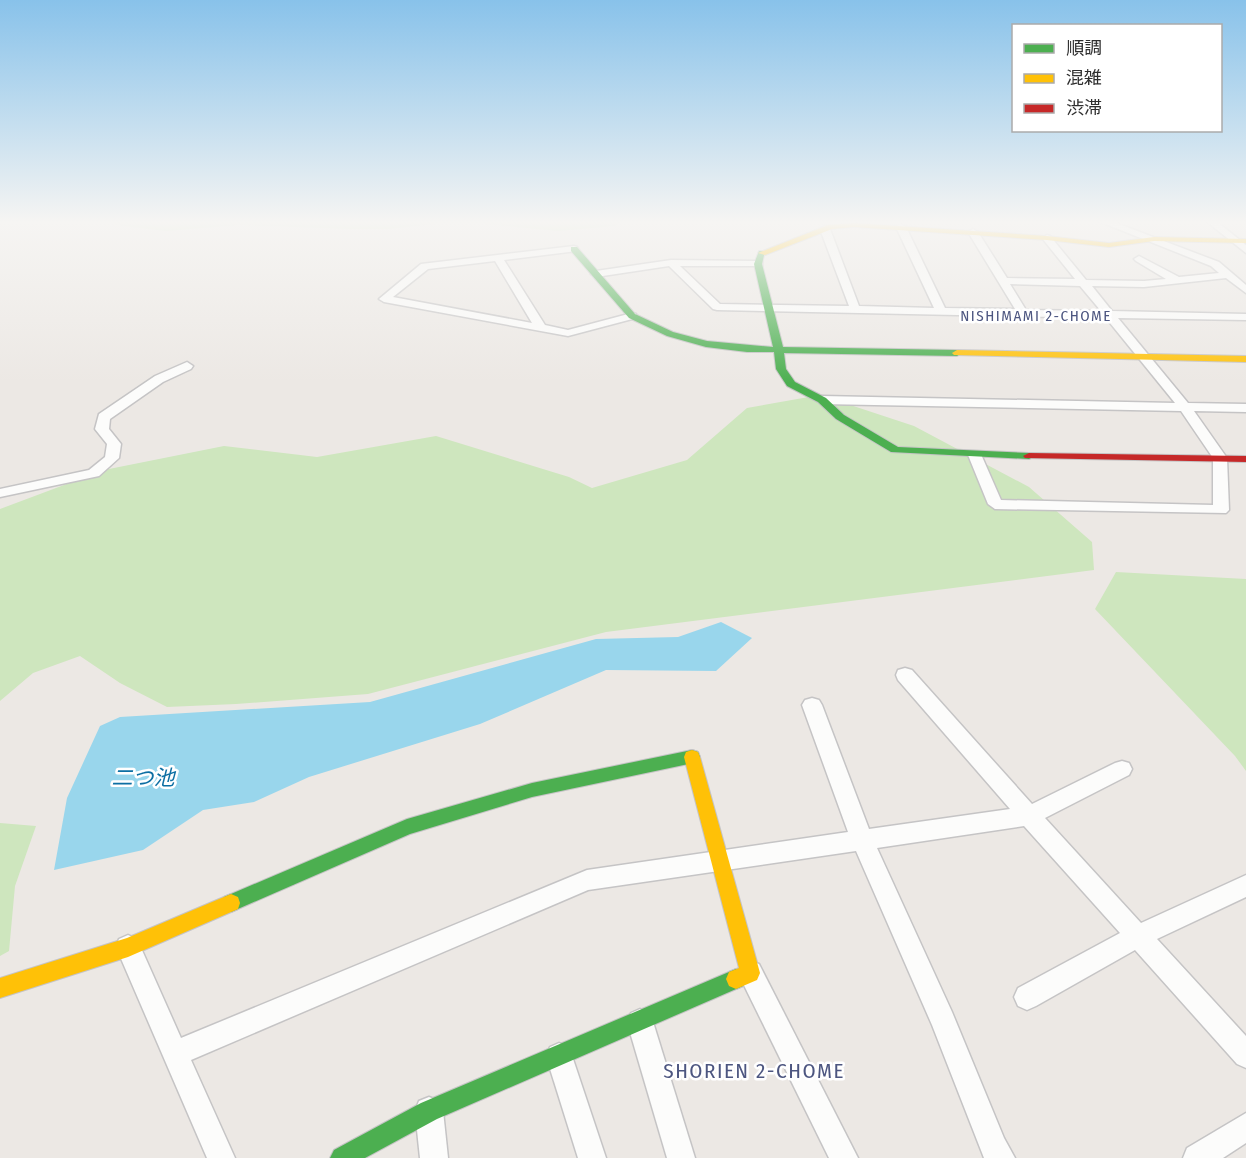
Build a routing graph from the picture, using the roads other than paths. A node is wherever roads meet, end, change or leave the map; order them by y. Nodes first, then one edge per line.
1 (414, 275) edge
2 (508, 275) edge
3 (597, 275) edge
4 (684, 275) edge
5 (761, 275) edge
6 (842, 275) edge
7 (924, 275) edge
8 (999, 275) edge
9 (1077, 275) edge
10 (1167, 275) edge
11 (1228, 275) joint
12 (1176, 280) junction
13 (1003, 281) junction
14 (1084, 283) junction
15 (1246, 290) edge
16 (768, 308) junction
17 (855, 309) junction
18 (941, 311) junction
19 (1023, 313) junction
20 (1111, 315) junction
21 (632, 316) junction
22 (1246, 317) edge
23 (540, 327) junction
24 (779, 350) junction
25 (1145, 357) junction
26 (1246, 359) edge
27 (187, 366) dead end
28 (822, 400) junction
29 (1184, 406) junction
30 (1246, 408) edge
31 (975, 455) junction
32 (1220, 458) junction
33 (1246, 459) edge
34 (0, 494) edge
35 (905, 675) dead end
36 (812, 705) dead end
37 (1122, 769) dead end
38 (1029, 816) junction
39 (862, 840) junction
40 (721, 861) junction
41 (1246, 886) edge
42 (1138, 936) junction
43 (128, 947) junction
44 (750, 973) junction
45 (0, 988) edge
46 (1027, 998) dead end
47 (640, 1022) junction
48 (175, 1054) junction
49 (1246, 1054) edge
50 (559, 1056) junction
51 (429, 1111) junction
52 (1246, 1127) edge
53 (221, 1158) edge
54 (342, 1158) edge
55 (434, 1158) edge
56 (592, 1158) edge
57 (681, 1158) edge
58 (844, 1158) edge
59 (1000, 1158) edge
60 (1197, 1158) edge

1 - 23 street
2 - 23 street
3 - 21 street
4 - 16 street
5 - 16 street
6 - 17 street
7 - 18 street
8 - 13 street
9 - 14 street
10 - 12 street
11 - 12 street
11 - 15 street
12 - 14 street
13 - 14 street
13 - 19 street
14 - 20 street
16 - 17 street
16 - 24 street
17 - 18 street
18 - 19 street
19 - 20 street
20 - 22 street
20 - 25 street
21 - 23 street
21 - 24 street
24 - 25 street
24 - 28 street
25 - 26 street
25 - 29 street
27 - 34 street
28 - 29 street
28 - 31 street
29 - 30 street
29 - 32 street
31 - 32 street
31 - 32 street
32 - 33 street
35 - 38 street
36 - 39 street
37 - 38 street
38 - 39 street
38 - 42 street
39 - 40 street
39 - 59 street
40 - 43 street
40 - 44 street
40 - 48 street
41 - 42 street
42 - 46 street
42 - 49 street
43 - 45 street
43 - 48 street
44 - 47 street
44 - 58 street
47 - 50 street
47 - 57 street
48 - 53 street
50 - 51 street
50 - 56 street
51 - 54 street
51 - 55 street
52 - 60 street

